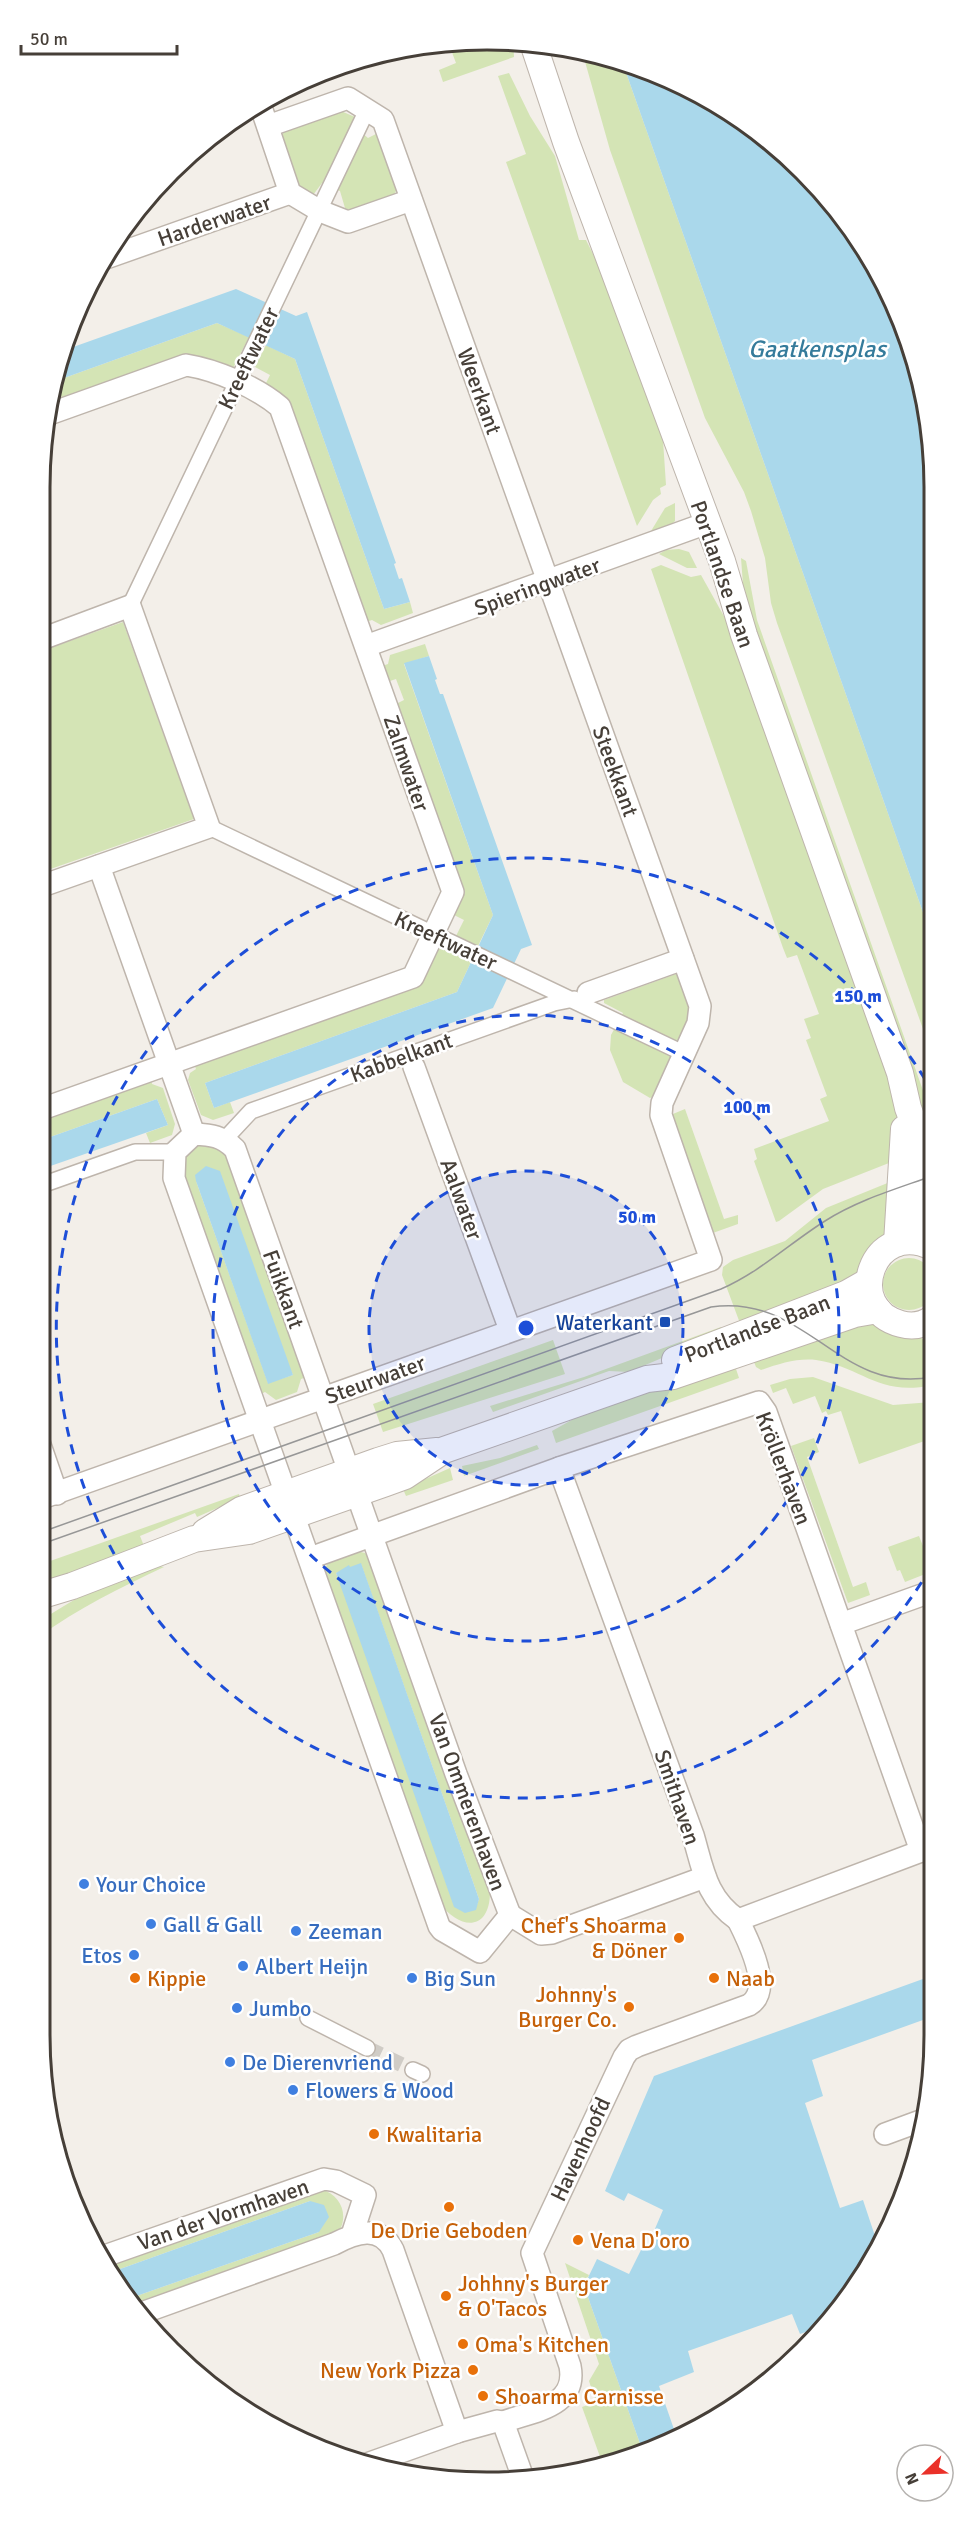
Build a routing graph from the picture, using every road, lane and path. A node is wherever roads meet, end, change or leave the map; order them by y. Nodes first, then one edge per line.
1 (536, 52) edge
2 (366, 110) junction
3 (263, 111) edge
4 (268, 126) junction
5 (290, 193) junction
6 (411, 200) junction
7 (320, 211) junction
8 (116, 255) edge
9 (237, 383) junction
10 (56, 411) edge
11 (707, 523) junction
12 (549, 582) junction
13 (130, 606) junction
14 (50, 636) edge
15 (366, 646) junction
16 (209, 827) junction
17 (99, 866) junction
18 (50, 883) edge
19 (435, 934) junction
20 (683, 959) junction
21 (580, 997) junction
22 (683, 1053) junction
23 (169, 1064) junction
24 (414, 1068) dead end
25 (50, 1106) edge
26 (194, 1134) junction
27 (225, 1139) junction
28 (175, 1152) junction
29 (50, 1182) edge
30 (917, 1244) edge
31 (711, 1260) joint
32 (869, 1281) junction
33 (878, 1310) junction
34 (924, 1327) edge
35 (510, 1330) junction
36 (647, 1379) junction
37 (323, 1398) junction
38 (260, 1421) junction
39 (559, 1468) junction
40 (354, 1482) junction
41 (50, 1495) edge
42 (290, 1505) junction
43 (373, 1536) junction
44 (310, 1558) junction
45 (72, 1586) junction
46 (50, 1593) edge
47 (924, 1594) edge
48 (50, 1605) edge
49 (841, 1624) junction
50 (924, 1840) edge
51 (924, 1849) edge
52 (705, 1877) junction
53 (510, 1915) junction
54 (738, 1920) junction
55 (308, 2018) dead end
56 (367, 2048) tunnel mouth
57 (914, 2123) edge
58 (885, 2134) dead end
59 (352, 2235) junction
60 (109, 2255) edge
61 (148, 2311) edge
62 (503, 2422) junction
63 (457, 2432) junction
64 (382, 2459) edge
65 (520, 2470) edge

1 - 11 street, Portlandse Baan
2 - 4 street, Weerkant
2 - 6 street, Weerkant
2 - 7 street, Kreeftwater
3 - 4 street
4 - 5 street
5 - 7 street
5 - 8 street, Harderwater
6 - 7 street
6 - 12 street, Weerkant
7 - 9 street, Kreeftwater
9 - 10 street, Zalmwater
9 - 13 street, Kreeftwater
9 - 15 street, Zalmwater
11 - 12 street, Spieringwater
11 - 30 street, Portlandse Baan
12 - 15 street, Spieringwater
12 - 20 street, Steekkant
13 - 14 street
13 - 16 street
15 - 19 street, Zalmwater
16 - 17 street
16 - 19 street, Kreeftwater
17 - 18 street
17 - 23 street
19 - 21 street, Kreeftwater
19 - 23 street, Zalmwater
20 - 21 street
20 - 22 street, Steekkant
21 - 22 street, Kreeftwater
21 - 27 street, Kabbelkant
22 - 31 street, Steekkant
23 - 25 street, Zalmwater
23 - 26 street
24 - 35 street, Aalwater
26 - 27 street
26 - 28 street
27 - 37 street, Fuikkant
28 - 29 street
28 - 38 street
30 - 32 street
31 - 35 street, Steurwater
32 - 33 street
32 - 36 street, Portlandse Baan
33 - 34 street
33 - 36 street, Portlandse Baan
35 - 37 street, Steurwater
36 - 40 street, Portlandse Baan
37 - 38 street, Steurwater
37 - 40 street, Fuikkant
38 - 41 street, Steurwater
38 - 42 street
39 - 43 street, Kröllerhaven
39 - 49 street, Kröllerhaven
39 - 52 street, Smithaven
40 - 42 street, Portlandse Baan
40 - 43 street, Van Ommerenhaven
42 - 44 street, Van Ommerenhaven
42 - 45 street, Portlandse Baan
43 - 44 street
43 - 53 street, Van Ommerenhaven
44 - 53 street, Van Ommerenhaven
45 - 46 street, Portlandse Baan
45 - 48 street, Portlandse Baan
47 - 49 street
49 - 50 street, Kröllerhaven
51 - 54 street
52 - 53 street
52 - 54 street, Smithaven
54 - 62 street, Havenhoofd
55 - 56 street
57 - 58 street
59 - 60 street, Van der Vormhaven
59 - 61 street
59 - 63 street
62 - 63 street
62 - 65 street
63 - 64 street

